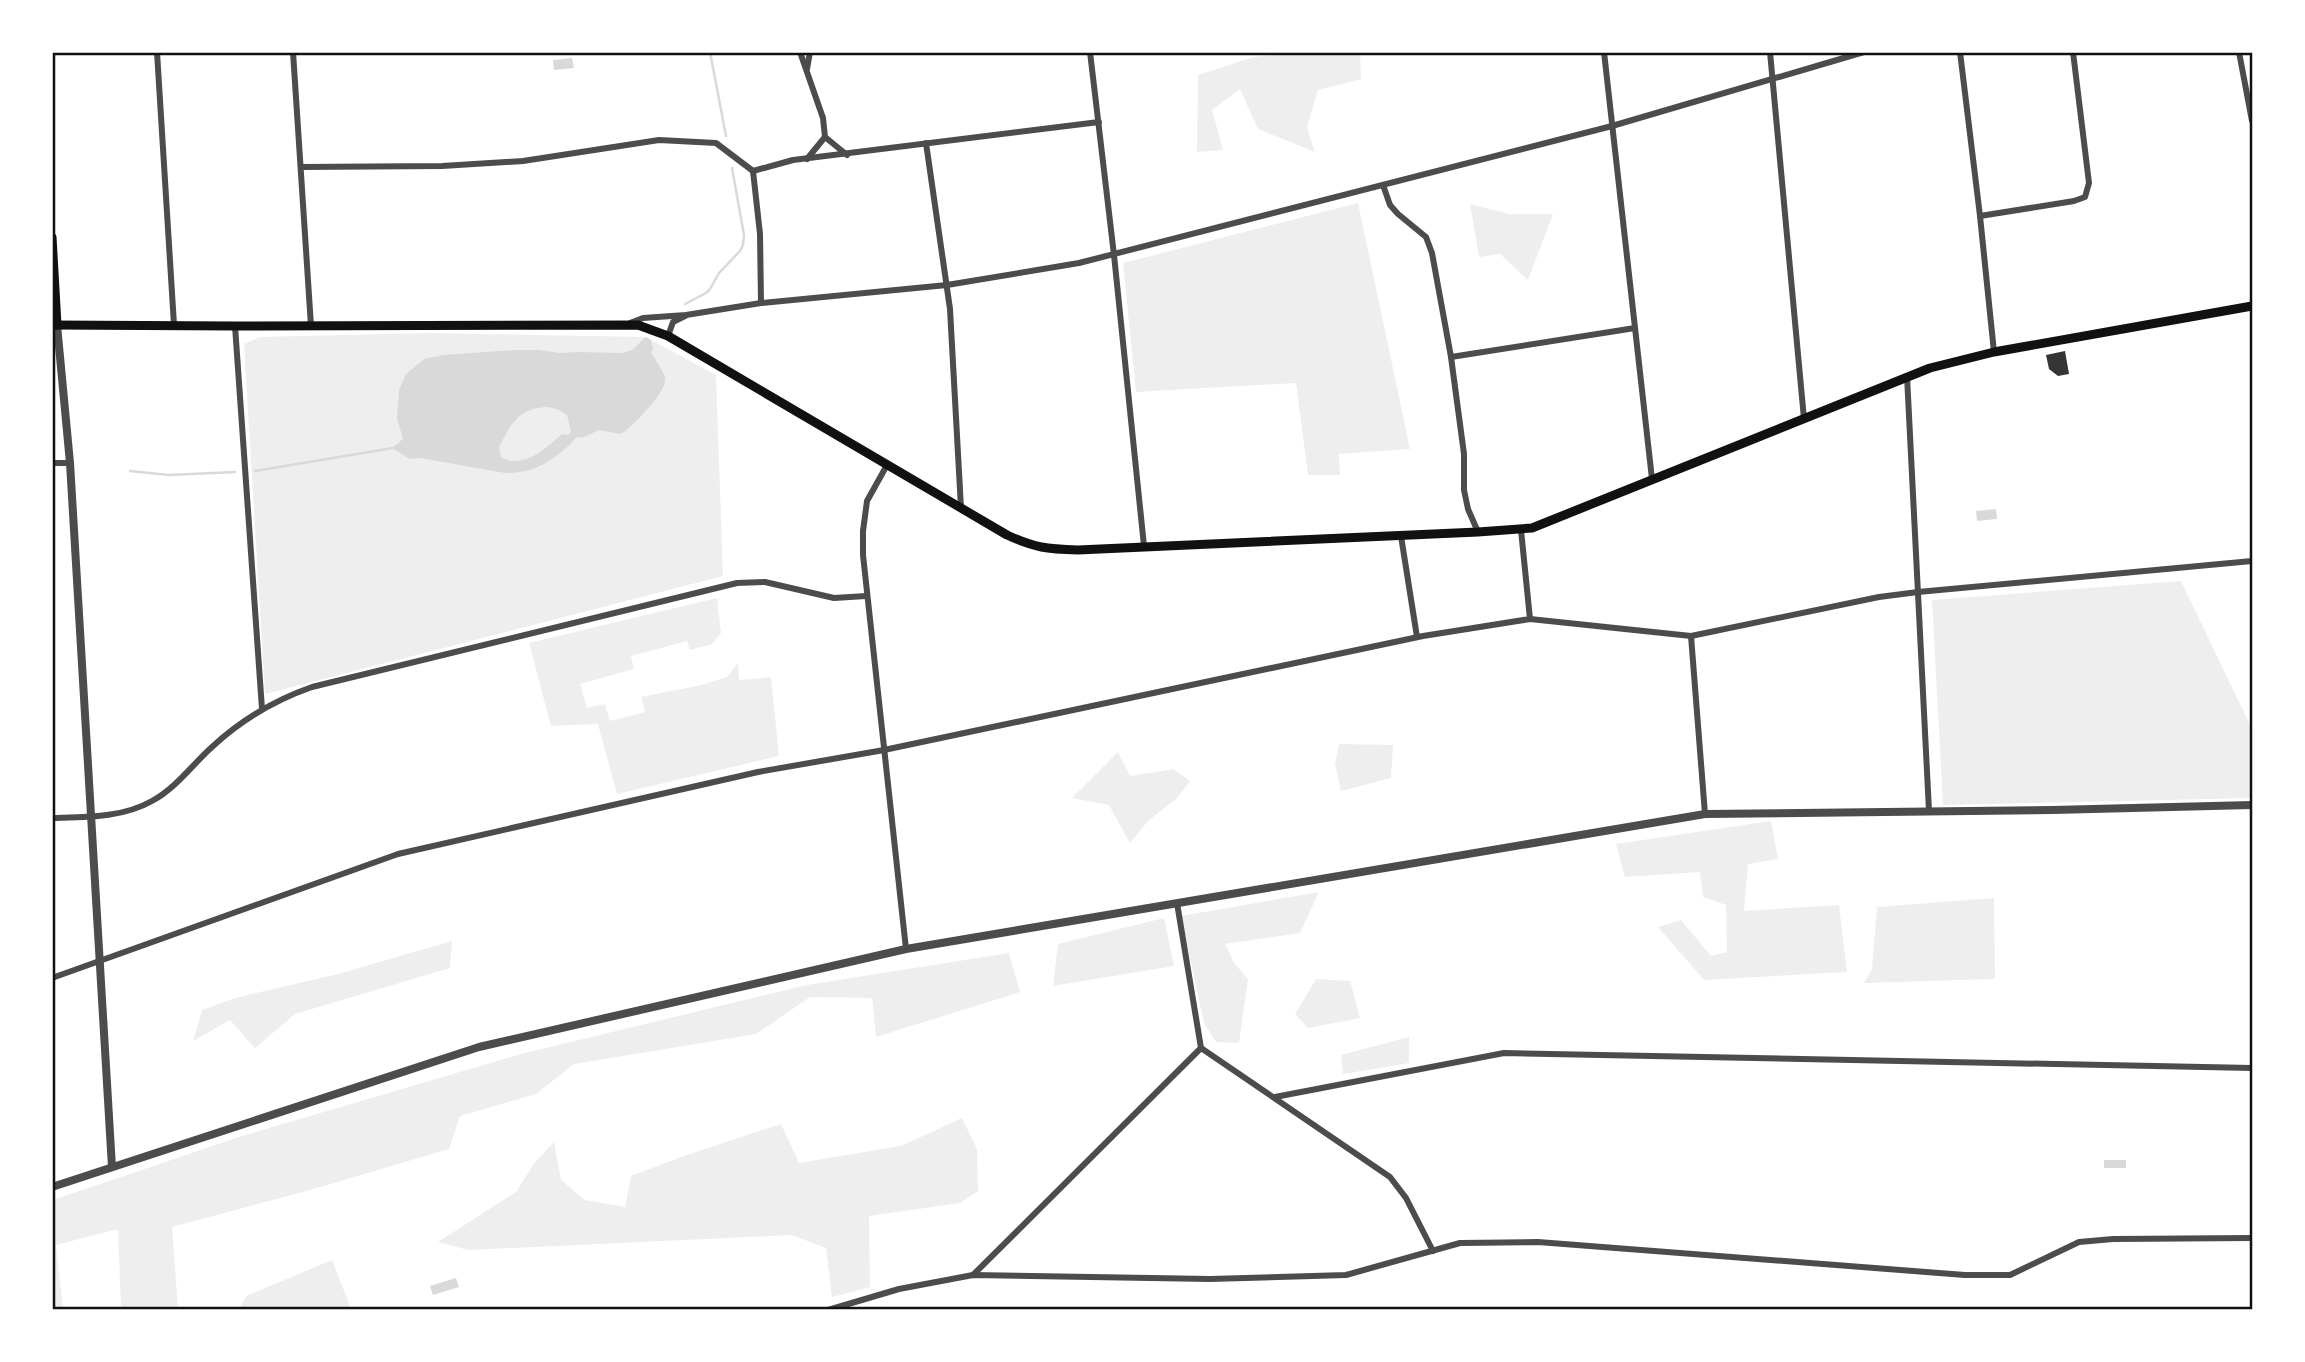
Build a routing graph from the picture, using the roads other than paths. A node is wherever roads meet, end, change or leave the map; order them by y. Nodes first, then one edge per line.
1 (158, 52) edge
2 (293, 52) edge
3 (800, 52) edge
4 (810, 52) edge
5 (1090, 52) edge
6 (1604, 52) edge
7 (1770, 52) edge
8 (1864, 52) edge
9 (1960, 52) edge
10 (2073, 52) edge
11 (2239, 52) edge
12 (807, 71) junction
13 (1773, 80) junction
14 (2252, 121) edge
15 (1099, 122) junction
16 (1612, 126) junction
17 (825, 137) junction
18 (926, 144) junction
19 (847, 155) junction
20 (807, 159) junction
21 (300, 167) junction
22 (753, 171) junction
23 (1383, 185) junction
24 (1980, 216) junction
25 (52, 237) edge
26 (1114, 255) junction
27 (947, 285) junction
28 (761, 303) junction
29 (2252, 306) edge
30 (686, 315) junction
31 (630, 323) junction
32 (55, 325) edge
33 (174, 325) junction
34 (235, 326) junction
35 (311, 326) junction
36 (1635, 328) junction
37 (668, 336) junction
38 (1994, 352) junction
39 (1451, 357) junction
40 (1907, 376) junction
41 (1804, 419) junction
42 (52, 463) edge
43 (70, 463) junction
44 (887, 465) junction
45 (1651, 479) junction
46 (961, 508) junction
47 (1521, 530) junction
48 (1478, 532) junction
49 (1401, 536) junction
50 (1144, 546) junction
51 (2252, 561) edge
52 (1918, 592) junction
53 (866, 596) junction
54 (1530, 619) junction
55 (1691, 636) junction
56 (1417, 638) junction
57 (262, 709) junction
58 (884, 750) junction
59 (2252, 805) edge
60 (1929, 811) junction
61 (1706, 814) junction
62 (92, 817) junction
63 (52, 818) edge
64 (1177, 903) junction
65 (906, 948) junction
66 (100, 962) junction
67 (52, 978) edge
68 (1200, 1048) junction
69 (2252, 1068) edge
70 (1275, 1097) junction
71 (111, 1167) junction
72 (52, 1187) edge
73 (2252, 1238) edge
74 (1433, 1251) junction
75 (973, 1275) junction
76 (828, 1310) edge

1 - 33 street
2 - 21 street
3 - 12 street
4 - 12 street
5 - 15 street
6 - 16 street
7 - 13 street
8 - 13 street
9 - 24 street
10 - 24 street
11 - 14 street
12 - 17 street
13 - 16 street
13 - 41 street
15 - 18 street
15 - 26 street
16 - 23 street
16 - 36 street
17 - 19 street
17 - 20 street
18 - 19 street
18 - 27 street
19 - 20 street
20 - 22 street
21 - 22 street
21 - 35 street
22 - 28 street
23 - 26 street
23 - 39 street
24 - 38 street
25 - 32 main road
26 - 27 street
26 - 50 street
27 - 28 street
27 - 46 street
28 - 30 street
29 - 38 main road
30 - 31 street
30 - 37 street
31 - 35 main road
31 - 37 main road
32 - 33 main road
32 - 43 street
33 - 34 main road
34 - 35 main road
34 - 57 street
36 - 39 street
36 - 45 street
37 - 44 main road
38 - 40 main road
39 - 48 street
40 - 41 main road
40 - 52 street
41 - 45 main road
42 - 43 street
43 - 62 street
44 - 46 main road
44 - 53 street
45 - 47 main road
46 - 50 main road
47 - 48 main road
47 - 54 street
48 - 49 main road
49 - 50 main road
49 - 56 street
51 - 52 street
52 - 55 street
52 - 60 street
53 - 57 street
53 - 58 street
54 - 55 street
54 - 56 street
55 - 61 street
56 - 58 street
57 - 62 street
58 - 65 street
58 - 66 street
59 - 60 street
60 - 61 street
61 - 64 street
62 - 63 street
62 - 66 street
64 - 65 street
64 - 68 street
65 - 71 street
66 - 67 street
66 - 71 street
68 - 70 street
68 - 75 street
69 - 70 street
70 - 74 street
71 - 72 street
73 - 74 street
74 - 75 street
75 - 76 street

